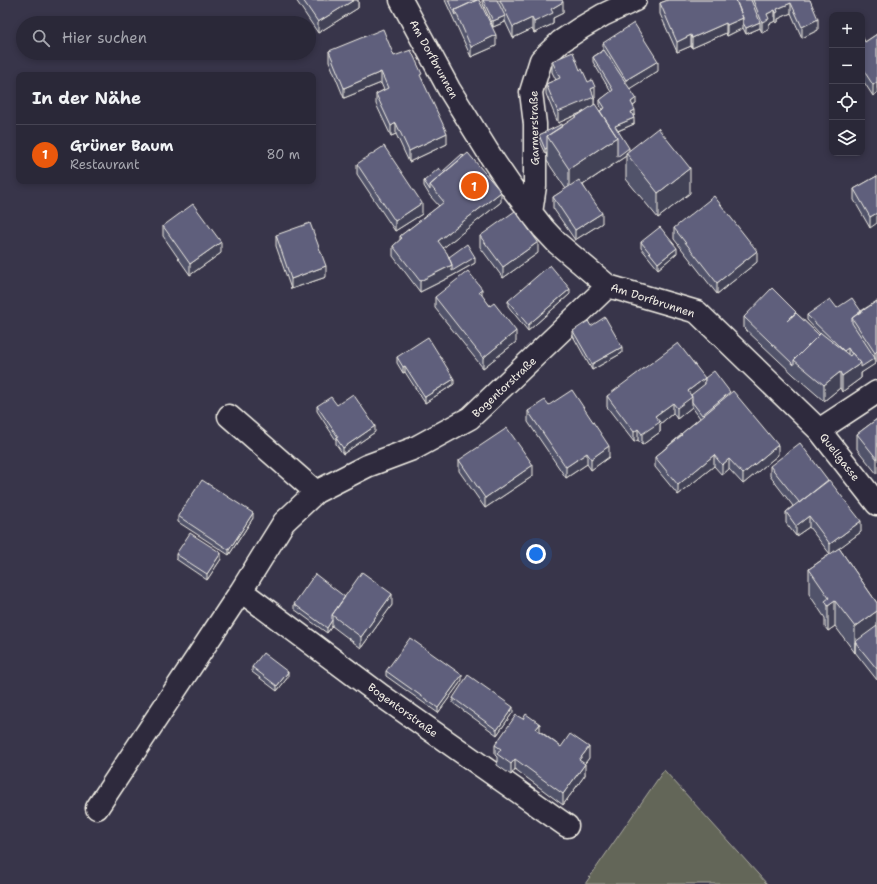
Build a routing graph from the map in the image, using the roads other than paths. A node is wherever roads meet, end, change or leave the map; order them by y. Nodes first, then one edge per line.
1 (401, 0) edge
2 (636, 0) edge
3 (532, 213) junction
4 (608, 286) junction
5 (877, 392) edge
6 (229, 416) dead end
7 (819, 430) junction
8 (316, 492) junction
9 (877, 504) edge
10 (241, 592) junction
11 (97, 808) dead end
12 (567, 826) dead end

1 - 3 street, Am Dorfbrunnen
2 - 3 street, Garmerstraße
3 - 4 street, Am Dorfbrunnen
4 - 7 street, Am Dorfbrunnen
4 - 8 street, Bogentorstraße
5 - 7 street
6 - 8 street
7 - 9 street, Quellgasse
8 - 10 street, Bogentorstraße
10 - 11 street, Bogentorstraße
10 - 12 street, Bogentorstraße

